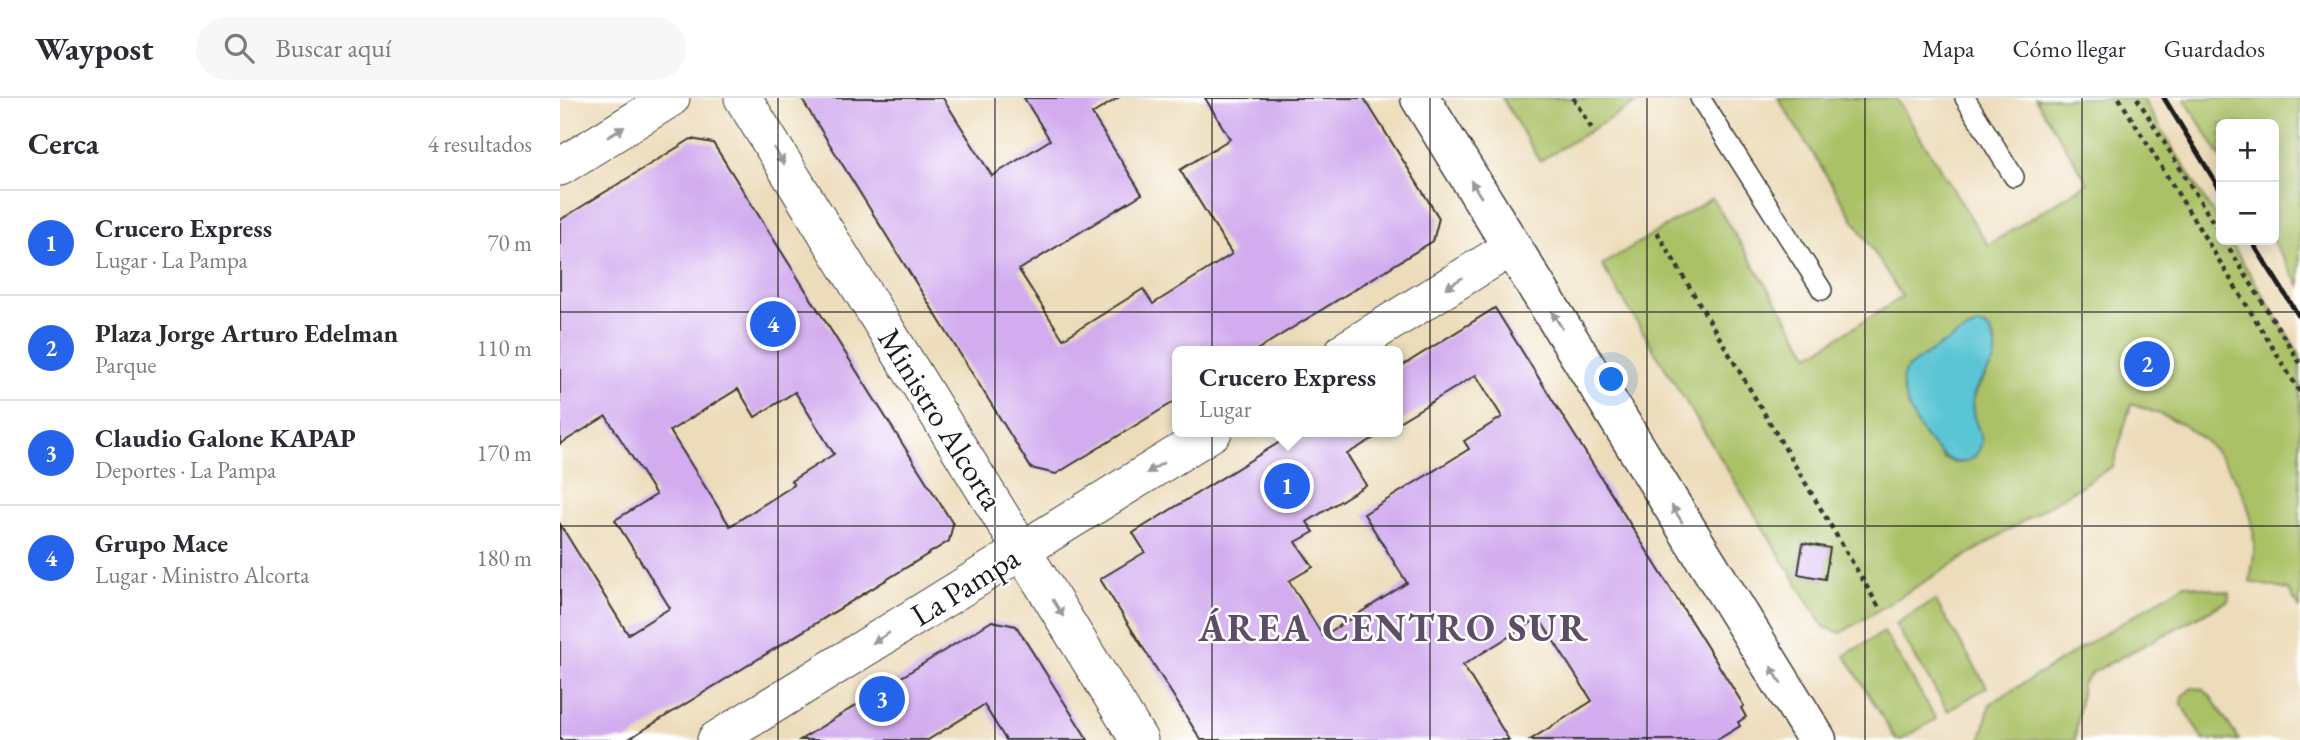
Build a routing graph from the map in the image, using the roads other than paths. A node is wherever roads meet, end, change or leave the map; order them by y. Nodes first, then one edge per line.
1 (671, 98) edge
2 (744, 98) edge
3 (1420, 98) edge
4 (1700, 98) edge
5 (1965, 98) edge
6 (560, 167) edge
7 (2014, 177) dead end
8 (1512, 247) junction
9 (1822, 290) dead end
10 (1351, 346) edge
11 (1205, 437) edge
12 (1022, 550) junction
13 (1810, 738) edge
14 (716, 740) edge
15 (1139, 740) edge

6 -> 1 street
2 -> 12 street, Ministro Alcorta
8 -> 3 main road
4 - 9 lane
5 - 7 lane
8 -> 10 street
13 -> 8 main road
11 -> 12 street, La Pampa
12 -> 14 street, La Pampa
12 -> 15 street, Ministro Alcorta

